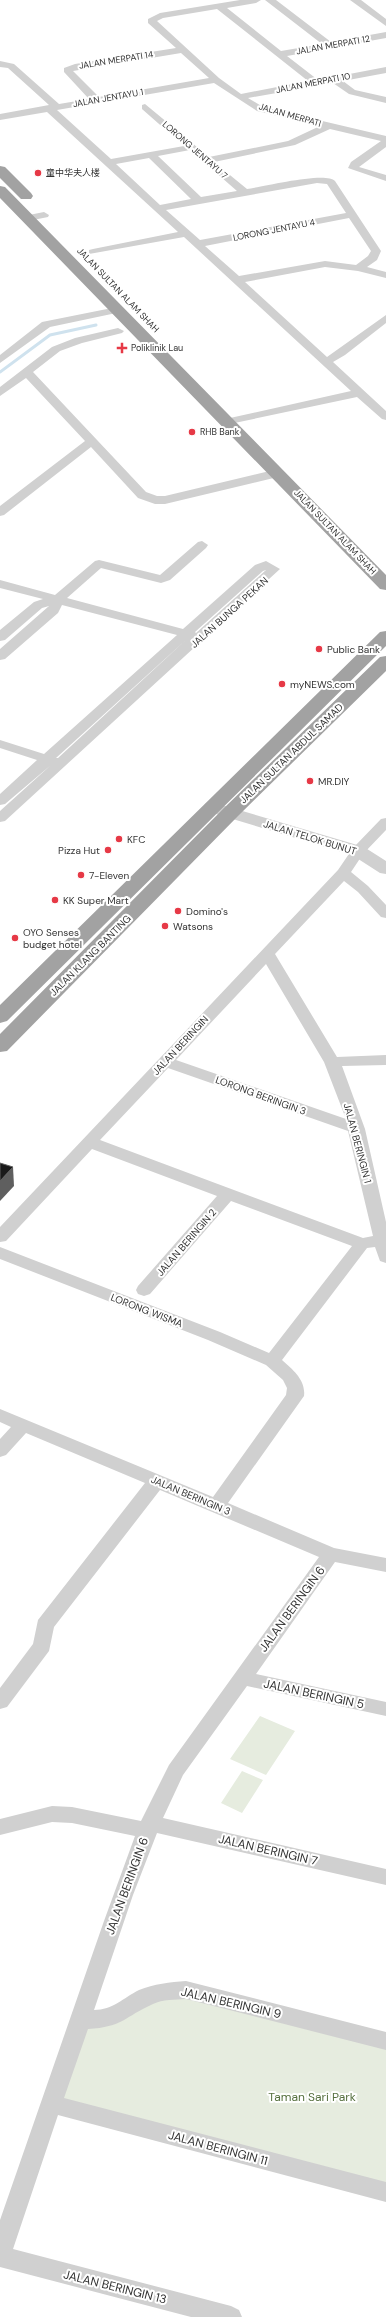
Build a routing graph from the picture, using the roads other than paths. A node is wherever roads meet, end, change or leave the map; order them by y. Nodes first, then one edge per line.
1 (256, 0) edge
2 (270, 0) edge
3 (355, 0) edge
4 (218, 6) junction
5 (386, 23) edge
6 (386, 30) edge
7 (386, 35) edge
8 (326, 43) junction
9 (183, 50) junction
10 (280, 54) junction
11 (0, 64) edge
12 (386, 70) edge
13 (334, 79) junction
14 (216, 80) junction
15 (316, 83) junction
16 (239, 97) junction
17 (96, 100) junction
18 (386, 100) edge
19 (145, 107) dead end
20 (53, 108) junction
21 (0, 117) edge
22 (328, 126) junction
23 (386, 139) edge
24 (386, 142) edge
25 (192, 148) junction
26 (150, 155) junction
27 (207, 160) junction
28 (108, 163) junction
29 (0, 170) edge
30 (386, 178) edge
31 (0, 190) edge
32 (246, 193) junction
33 (199, 201) junction
34 (158, 208) junction
35 (351, 215) junction
36 (28, 218) junction
37 (50, 220) joint
38 (186, 234) junction
39 (197, 244) junction
40 (77, 247) dead end
41 (93, 258) joint
42 (358, 268) junction
43 (386, 275) edge
44 (237, 280) junction
45 (117, 310) junction
46 (100, 314) junction
47 (386, 318) edge
48 (381, 328) edge
49 (184, 358) dead end
50 (0, 360) edge
51 (325, 362) junction
52 (27, 372) junction
53 (0, 393) edge
54 (360, 393) junction
55 (386, 417) edge
56 (232, 420) junction
57 (92, 441) junction
58 (278, 473) junction
59 (0, 512) edge
60 (202, 545) dead end
61 (386, 565) edge
62 (0, 584) edge
63 (385, 584) edge
64 (58, 599) junction
65 (186, 633) junction
66 (386, 636) edge
67 (0, 637) edge
68 (200, 637) junction
69 (0, 656) edge
70 (386, 661) edge
71 (0, 744) edge
72 (54, 761) junction
73 (0, 801) edge
74 (212, 807) junction
75 (231, 812) junction
76 (0, 818) edge
77 (386, 822) edge
78 (358, 851) junction
79 (386, 869) edge
80 (343, 873) junction
81 (386, 914) edge
82 (267, 953) junction
83 (2, 1015) edge
84 (0, 1046) edge
85 (386, 1060) edge
86 (166, 1061) junction
87 (332, 1062) junction
88 (356, 1129) junction
89 (89, 1142) junction
90 (228, 1194) junction
91 (0, 1237) edge
92 (382, 1240) junction
93 (362, 1244) junction
94 (0, 1253) edge
95 (386, 1257) edge
96 (144, 1290) dead end
97 (272, 1361) junction
98 (0, 1415) edge
99 (23, 1425) junction
100 (0, 1451) edge
101 (157, 1481) junction
102 (216, 1506) junction
103 (331, 1554) junction
104 (386, 1565) edge
105 (242, 1678) junction
106 (0, 1702) edge
107 (386, 1709) edge
108 (0, 1827) edge
109 (149, 1827) junction
110 (386, 1877) edge
111 (80, 2020) junction
112 (386, 2041) edge
113 (51, 2104) junction
114 (386, 2192) edge
115 (0, 2256) edge
116 (231, 2317) edge

1 - 4 street
2 - 8 street
3 - 5 street
4 - 9 street, JALAN MERPATI
4 - 10 street
6 - 8 street, JALAN MERPATI 12
7 - 8 street, JALAN MERPATI 12
8 - 10 street, JALAN MERPATI 12
9 - 14 street, JALAN MERPATI
9 - 17 street, JALAN MERPATI 14
10 - 15 street
11 - 20 street
12 - 13 street, JALAN MERPATI 10
13 - 15 street, JALAN MERPATI 10
13 - 18 street
14 - 16 street, JALAN MERPATI
14 - 17 street, JALAN JENTAYU 1
15 - 16 street, JALAN MERPATI 10
16 - 22 street, JALAN MERPATI
17 - 20 street, JALAN JENTAYU 1
19 - 25 street, LORONG JENTAYU 7
20 - 21 street, JALAN JENTAYU 1
20 - 28 street
22 - 23 street, JALAN MERPATI
22 - 27 street
24 - 30 street
25 - 26 street
25 - 27 street, LORONG JENTAYU 7
26 - 28 street
26 - 33 street
27 - 32 street, LORONG JENTAYU 7
28 - 34 street
29 - 37 highway
31 - 36 highway, JALAN SULTAN ALAM SHAH
32 - 33 street
32 - 35 street
33 - 34 street
34 - 38 street
35 - 39 street, LORONG JENTAYU 4
35 - 42 street
36 - 37 street
36 - 45 highway, JALAN SULTAN ALAM SHAH
38 - 39 street
38 - 41 street
39 - 44 street
40 - 41 highway, JALAN SULTAN ALAM SHAH
42 - 43 street
42 - 44 street
44 - 51 street
45 - 46 street
45 - 56 highway, JALAN SULTAN ALAM SHAH
46 - 50 street
46 - 52 street
47 - 48 street
48 - 51 street
49 - 56 highway, JALAN SULTAN ALAM SHAH
51 - 54 street
52 - 53 street
52 - 57 street
54 - 55 street
54 - 56 street
56 - 58 highway, JALAN SULTAN ALAM SHAH
56 - 61 highway, JALAN SULTAN ALAM SHAH
57 - 58 street
57 - 59 street
58 - 63 highway, JALAN SULTAN ALAM SHAH
60 - 64 street
62 - 64 street
64 - 65 street
64 - 67 street
64 - 69 street
65 - 68 street
65 - 68 street, JALAN BUNGA PEKAN
65 - 72 street, JALAN BUNGA PEKAN
66 - 74 highway, JALAN SULTAN ABDUL SAMAD
68 - 72 street, JALAN BUNGA PEKAN
70 - 75 highway, JALAN SULTAN ABDUL SAMAD
71 - 72 street
72 - 73 street, JALAN BUNGA PEKAN
72 - 76 street, JALAN BUNGA PEKAN
74 - 75 street, JALAN TELOK BUNUT
74 - 83 highway, JALAN KLANG BANTING
75 - 78 street, JALAN TELOK BUNUT
75 - 84 highway, JALAN KLANG BANTING
77 - 78 street, JALAN BERINGIN
78 - 79 street, JALAN TELOK BUNUT
78 - 80 street, JALAN BERINGIN
80 - 81 street
80 - 82 street, JALAN BERINGIN
82 - 86 street, JALAN BERINGIN
82 - 87 street, JALAN BERINGIN 1
85 - 87 street
86 - 88 street, LORONG BERINGIN 3
86 - 89 street, JALAN BERINGIN
87 - 88 street, JALAN BERINGIN 1
88 - 92 street, JALAN BERINGIN 1
89 - 90 street
89 - 91 street, JALAN BERINGIN
90 - 93 street
90 - 96 street, JALAN BERINGIN 2
92 - 93 street
92 - 95 street, JALAN BERINGIN 1
93 - 97 street
94 - 97 street, LORONG WISMA
97 - 102 street, LORONG WISMA
98 - 99 street, JALAN BERINGIN 3
99 - 100 street
99 - 101 street, JALAN BERINGIN 3
101 - 102 street, JALAN BERINGIN 3
101 - 106 street
102 - 103 street, JALAN BERINGIN 3
103 - 104 street, JALAN BERINGIN 3
103 - 105 street, JALAN BERINGIN 6
105 - 107 street, JALAN BERINGIN 5
105 - 109 street, JALAN BERINGIN 6
108 - 109 street, JALAN BERINGIN 7
109 - 110 street, JALAN BERINGIN 7
109 - 111 street, JALAN BERINGIN 6
111 - 112 street, JALAN BERINGIN 9
111 - 113 street, JALAN BERINGIN 6
113 - 114 street, JALAN BERINGIN 11
113 - 115 street, JALAN BERINGIN 6
115 - 116 street, JALAN BERINGIN 13

